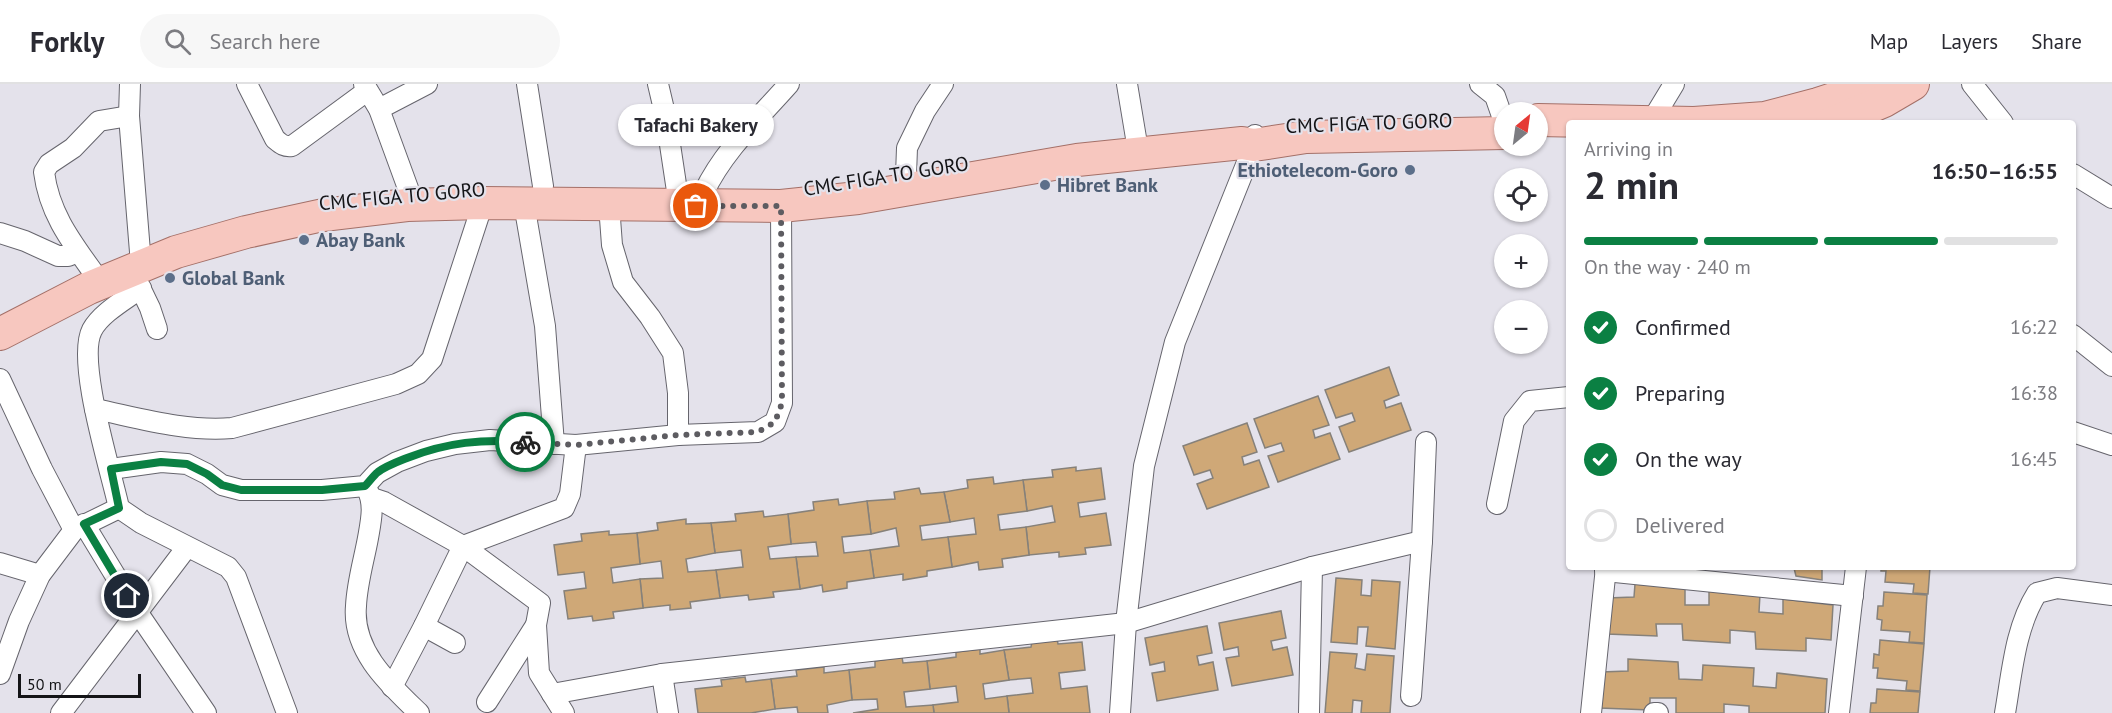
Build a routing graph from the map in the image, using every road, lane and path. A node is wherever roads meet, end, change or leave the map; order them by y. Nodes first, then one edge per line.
1 (130, 84) edge
2 (247, 84) edge
3 (427, 84) edge
4 (527, 84) edge
5 (658, 84) edge
6 (789, 84) edge
7 (943, 84) edge
8 (1127, 84) edge
9 (1480, 84) edge
10 (1674, 84) edge
11 (1867, 84) edge
12 (1913, 84) edge
13 (1972, 84) edge
14 (365, 88) edge
15 (1497, 102) edge
16 (379, 109) junction
17 (129, 116) junction
18 (1548, 120) edge
19 (1566, 120) edge
20 (1652, 120) edge
21 (1737, 120) edge
22 (1839, 120) edge
23 (2001, 120) edge
24 (1494, 124) edge
25 (1548, 134) edge
26 (1566, 134) edge
27 (1255, 137) junction
28 (1136, 138) junction
29 (906, 175) junction
30 (2076, 176) edge
31 (409, 191) junction
32 (690, 192) junction
33 (534, 195) junction
34 (2112, 198) edge
35 (483, 203) junction
36 (609, 205) junction
37 (781, 206) junction
38 (0, 233) edge
39 (139, 269) junction
40 (87, 270) junction
41 (0, 317) edge
42 (157, 329) dead end
43 (0, 334) edge
44 (2076, 337) edge
45 (2112, 366) edge
46 (0, 379) edge
47 (1566, 397) edge
48 (95, 410) junction
49 (2076, 433) edge
50 (678, 435) junction
51 (1426, 442) dead end
52 (554, 444) junction
53 (576, 445) junction
54 (2112, 445) edge
55 (111, 469) junction
56 (369, 492) junction
57 (1497, 504) dead end
58 (119, 508) junction
59 (79, 527) junction
60 (1422, 540) junction
61 (463, 546) junction
62 (187, 547) junction
63 (0, 562) edge
64 (1312, 567) junction
65 (1605, 570) edge
66 (1614, 570) edge
67 (1856, 570) edge
68 (40, 575) junction
69 (1853, 596) junction
70 (2112, 596) edge
71 (138, 613) junction
72 (1126, 623) junction
73 (536, 625) junction
74 (424, 626) junction
75 (455, 643) dead end
76 (0, 674) edge
77 (662, 674) junction
78 (392, 687) junction
79 (552, 694) junction
80 (1411, 696) dead end
81 (487, 702) dead end
82 (61, 713) edge
83 (206, 713) edge
84 (287, 713) edge
85 (419, 713) edge
86 (564, 713) edge
87 (668, 713) edge
88 (1120, 713) edge
89 (1309, 713) edge
90 (1591, 713) edge
91 (1839, 713) edge
92 (2005, 713) edge

1 - 17 street
2 - 14 street
3 - 16 street
4 - 33 street
5 - 32 street
6 - 32 street
7 - 29 street
8 - 28 street
9 - 15 street
10 - 20 street
11 - 21 main road
12 - 22 main road
13 - 23 street
14 - 16 street
16 - 31 street
17 - 39 street
17 - 40 street
18 - 19 main road
24 - 27 main road, CMC FIGA TO GORO
25 - 26 main road
27 - 28 main road, CMC FIGA TO GORO
27 - 37 main road
27 - 72 street
28 - 29 main road, CMC FIGA TO GORO
29 - 32 main road, CMC FIGA TO GORO
30 - 34 street
31 - 33 main road, CMC FIGA TO GORO
31 - 39 main road, CMC FIGA TO GORO
32 - 33 main road, CMC FIGA TO GORO
33 - 35 main road
33 - 36 main road
33 - 52 street
35 - 39 main road
35 - 48 street
36 - 37 main road
36 - 50 street
37 - 50 street
38 - 40 street
39 - 40 main road, CMC FIGA TO GORO
39 - 42 street
39 - 48 street
40 - 41 main road, CMC FIGA TO GORO
40 - 43 main road
44 - 45 street
46 - 59 street
47 - 57 street
48 - 55 street
49 - 54 street
50 - 53 street
51 - 60 street
52 - 53 street
52 - 56 street
53 - 61 street
55 - 56 street
55 - 58 street
56 - 61 street
56 - 78 street
58 - 59 street
58 - 62 street
59 - 68 street
59 - 71 street
60 - 64 street
60 - 80 street
61 - 73 street
61 - 74 street
62 - 71 street
62 - 84 street
63 - 68 street
64 - 72 street
64 - 89 street
65 - 90 street
66 - 69 street
67 - 69 street
68 - 76 street
69 - 91 street
70 - 92 street
71 - 82 street
71 - 83 street
72 - 77 street
72 - 88 street
73 - 79 street
73 - 81 street
74 - 75 street
74 - 78 street
77 - 79 street
77 - 87 street
78 - 85 street
79 - 86 street

